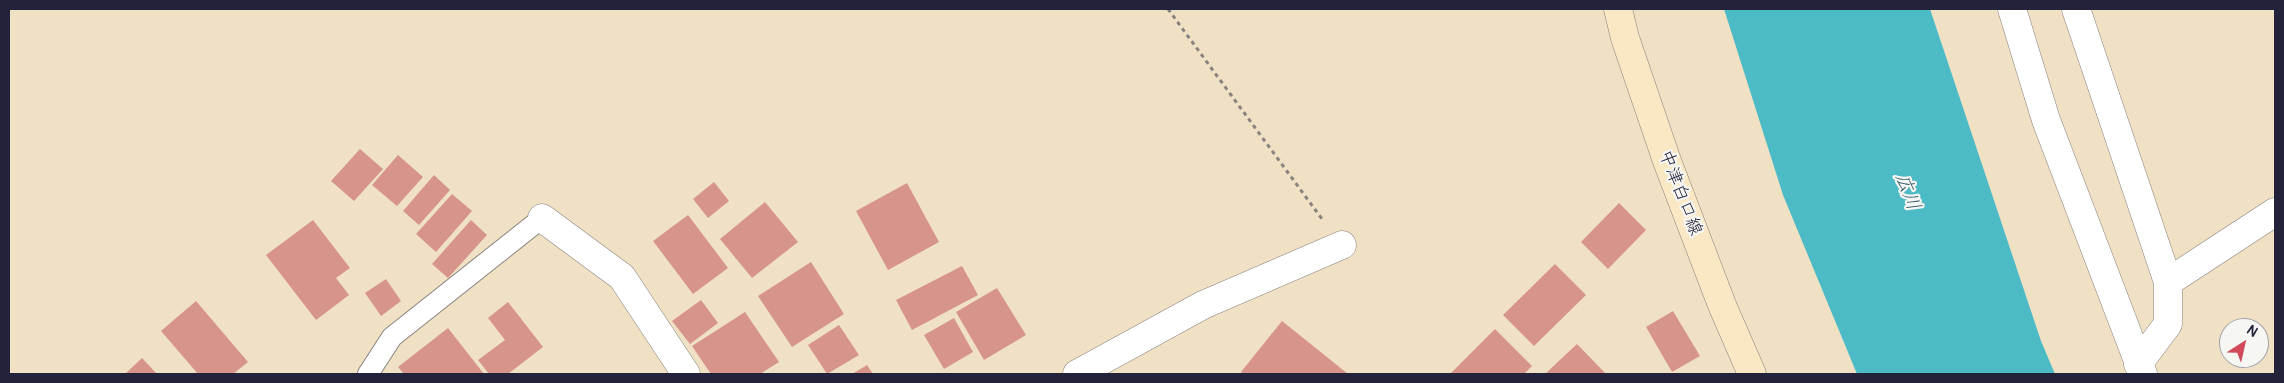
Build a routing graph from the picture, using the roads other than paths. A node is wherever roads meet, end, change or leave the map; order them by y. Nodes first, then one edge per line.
1 (1618, 9) edge
2 (2012, 9) edge
3 (2076, 9) edge
4 (2275, 212) edge
5 (542, 218) joint
6 (1342, 245) road end
7 (2168, 282) junction
8 (2141, 369) edge
9 (368, 374) edge
10 (686, 374) edge
11 (1077, 374) edge
12 (1752, 374) edge

1 - 12 main road, 中津白口線
2 - 8 street
3 - 7 street
4 - 7 street
5 - 9 lane
5 - 10 street
6 - 11 street
7 - 8 street

